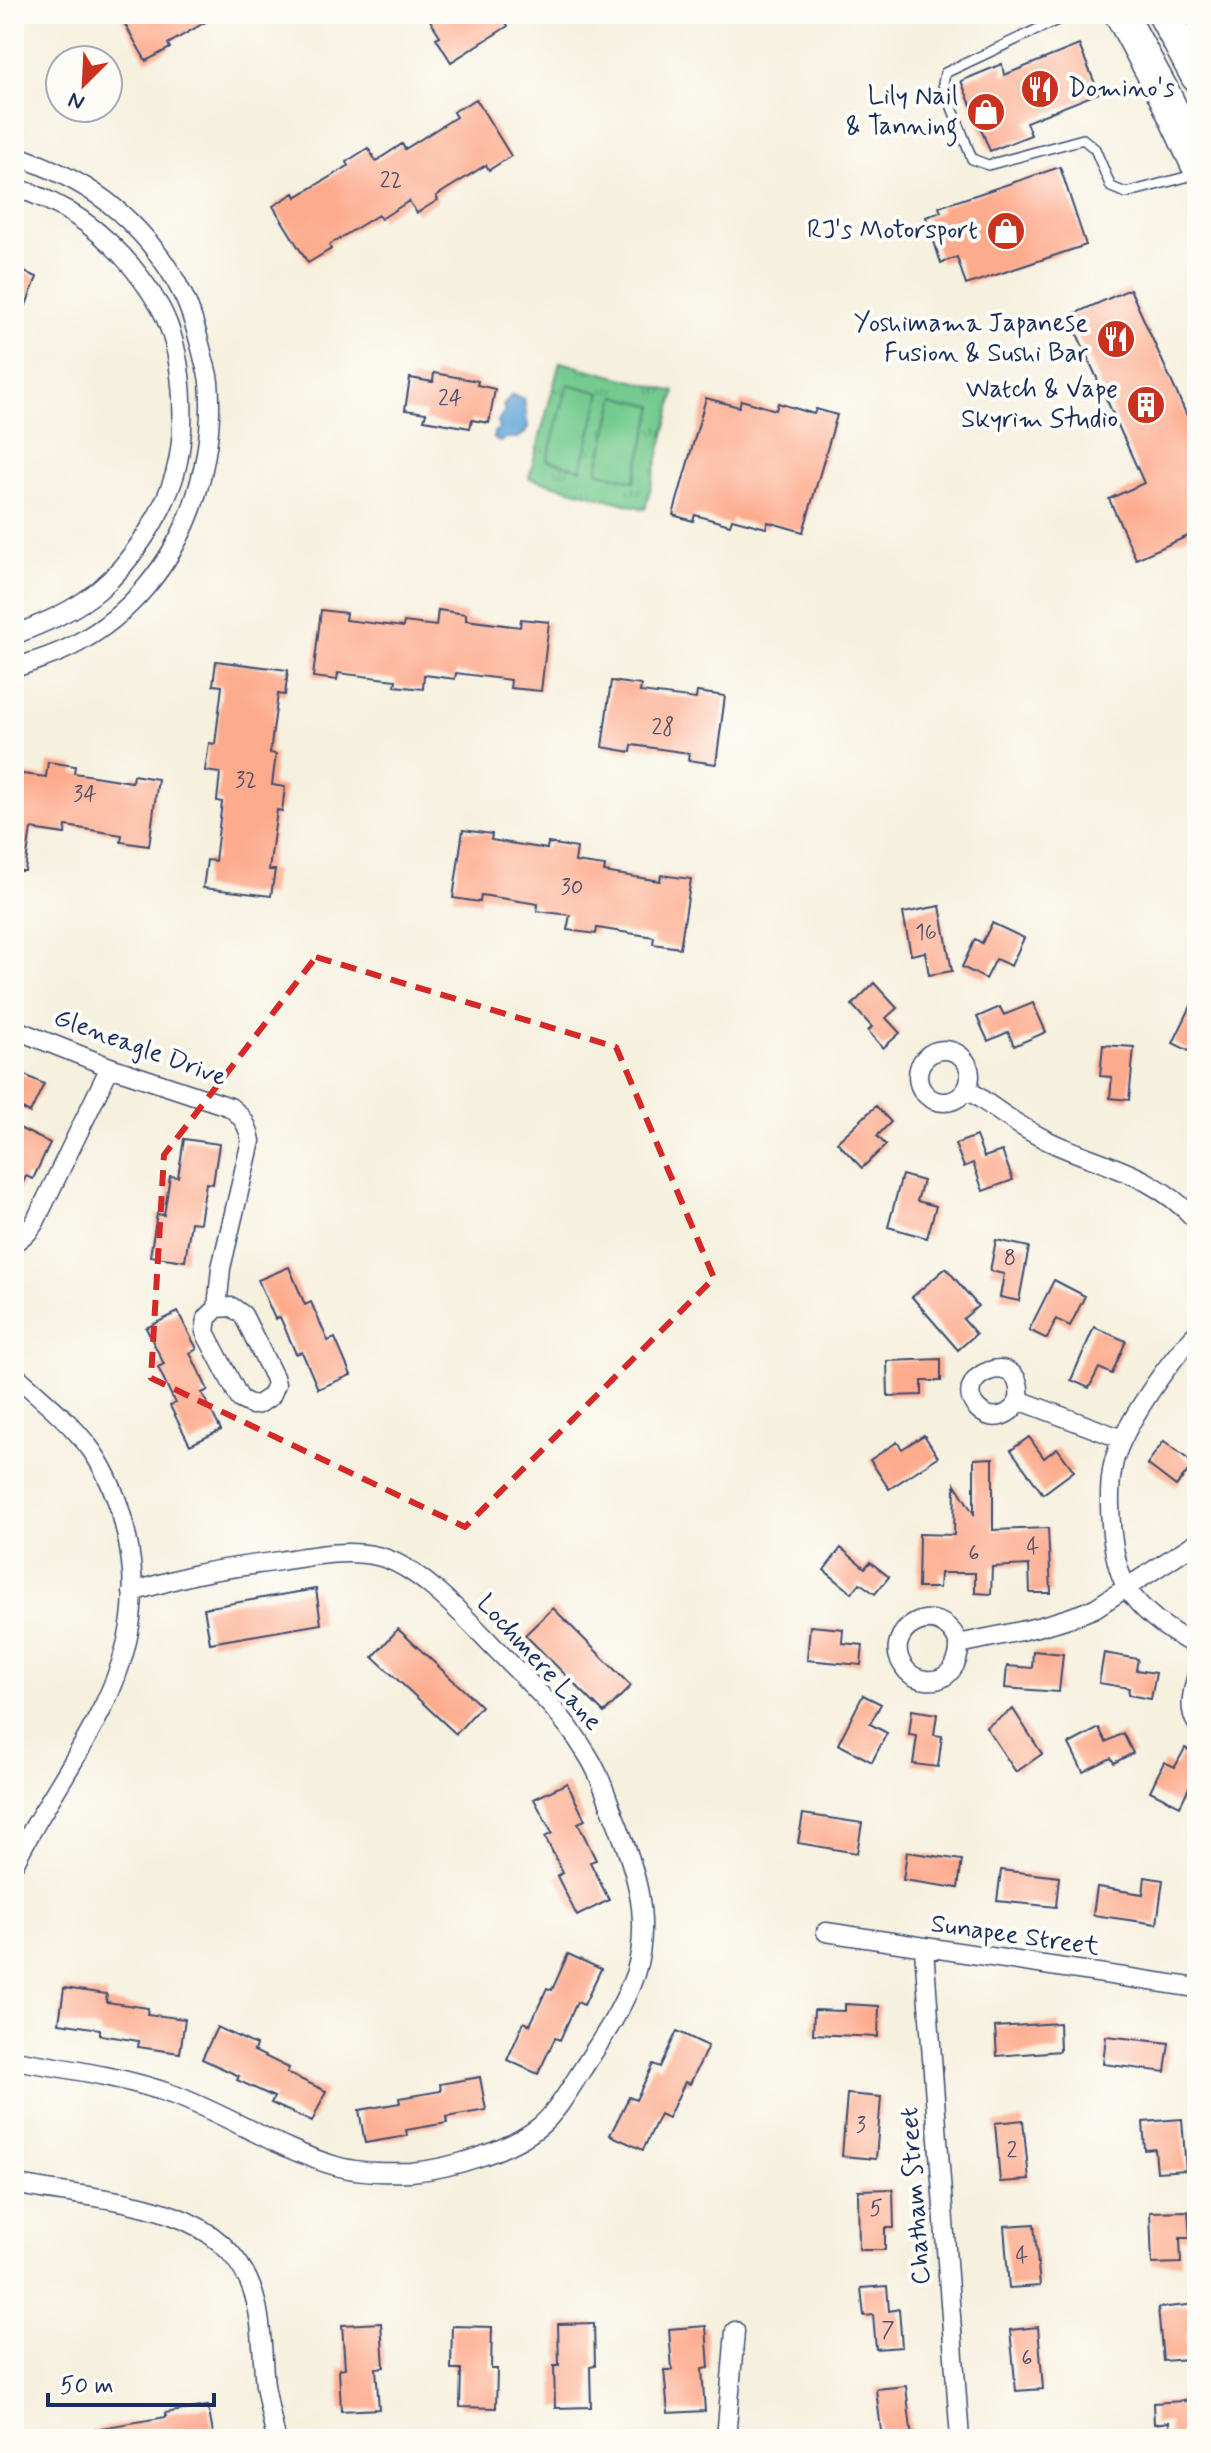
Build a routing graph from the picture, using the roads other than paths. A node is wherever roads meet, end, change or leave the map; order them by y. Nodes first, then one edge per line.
1 (1070, 14) edge
2 (1121, 14) edge
3 (1164, 14) edge
4 (1197, 76) edge
5 (14, 155) edge
6 (1197, 164) edge
7 (1197, 174) edge
8 (14, 187) edge
9 (14, 635) edge
10 (14, 668) edge
11 (14, 1029) edge
12 (110, 1067) junction
13 (967, 1089) dead end
14 (1197, 1221) edge
15 (14, 1243) edge
16 (217, 1308) junction
17 (1197, 1333) edge
18 (14, 1374) edge
19 (1019, 1400) dead end
20 (1122, 1439) junction
21 (1197, 1542) edge
22 (1126, 1587) junction
23 (132, 1592) junction
24 (959, 1644) dead end
25 (1197, 1646) edge
26 (1197, 1674) edge
27 (1197, 1724) edge
28 (14, 1864) edge
29 (826, 1932) dead end
30 (924, 1949) junction
31 (1197, 1988) edge
32 (14, 2060) edge
33 (14, 2184) edge
34 (735, 2331) dead end
35 (276, 2439) edge
36 (726, 2439) edge
37 (960, 2439) edge

1 - 7 lane
2 - 6 highway
3 - 4 highway
5 - 10 street
8 - 9 street
11 - 12 street, Gleneagle Drive
12 - 15 street
12 - 16 street, Gleneagle Drive
13 - 14 street
16 - 16 street, Gleneagle Drive
17 - 20 street
18 - 23 street
19 - 20 street
20 - 22 street
21 - 22 street
22 - 24 street
22 - 25 street
23 - 28 street
23 - 32 street, Lochmere Lane
26 - 27 street
29 - 30 street, Sunapee Street
30 - 31 street, Sunapee Street
30 - 37 street, Chatham Street
33 - 35 street
34 - 36 street

